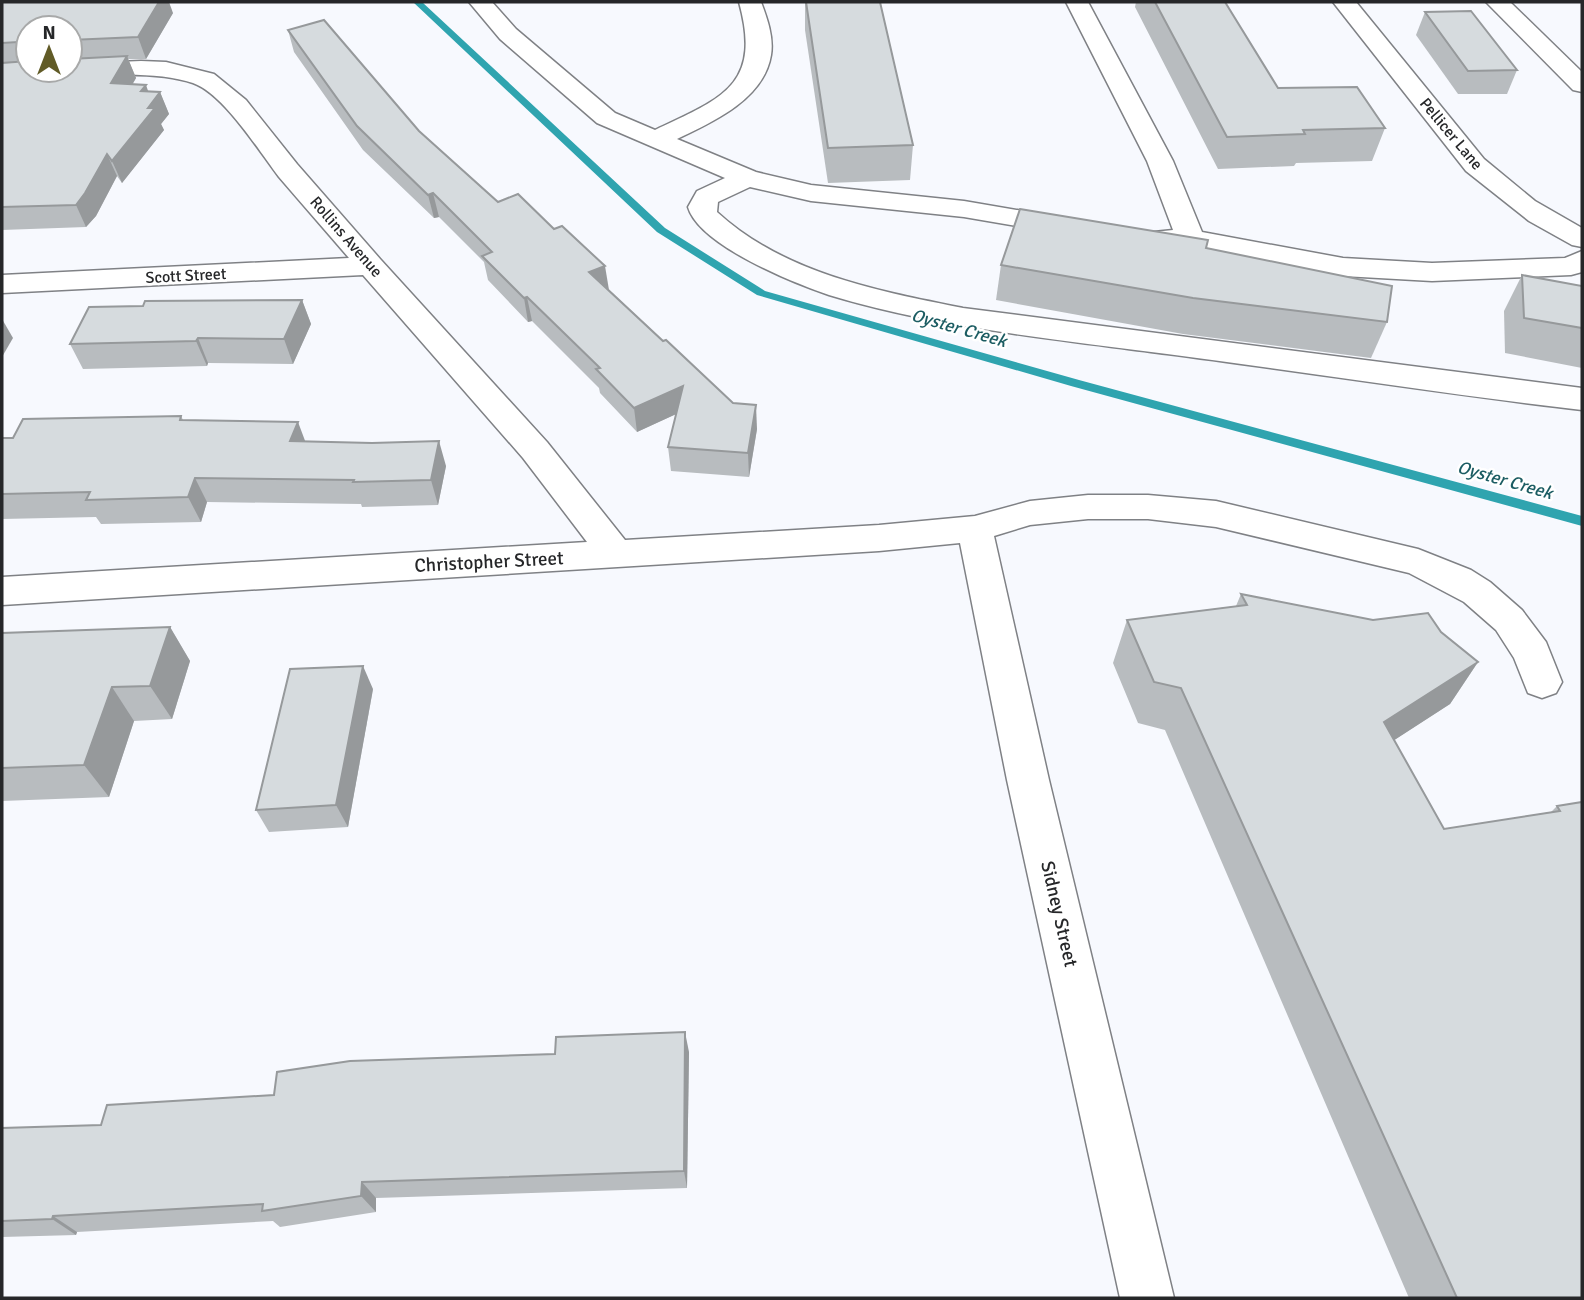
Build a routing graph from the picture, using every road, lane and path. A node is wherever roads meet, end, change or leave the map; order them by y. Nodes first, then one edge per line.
1 (480, 2) edge
2 (750, 2) edge
3 (1077, 2) edge
4 (1343, 2) edge
5 (1497, 2) edge
6 (2, 75) edge
7 (1582, 85) edge
8 (654, 140) junction
9 (747, 178) junction
10 (1100, 231) edge
11 (1127, 235) edge
12 (1190, 238) junction
13 (1582, 239) edge
14 (1582, 260) edge
15 (371, 266) junction
16 (2, 284) edge
17 (1582, 399) edge
18 (975, 529) junction
19 (615, 555) junction
20 (2, 591) edge
21 (1542, 682) dead end
22 (1147, 1298) edge

1 - 8 street
2 - 8 street
3 - 12 street
4 - 13 street, Pellicer Lane
5 - 7 street
6 - 15 street, Rollins Avenue
8 - 9 street
9 - 10 street
9 - 17 street
11 - 12 street
12 - 14 street
15 - 16 street, Scott Street
15 - 19 street, Rollins Avenue
18 - 19 street, Christopher Street
18 - 21 street, Christopher Street
18 - 22 street, Sidney Street
19 - 20 street, Christopher Street

